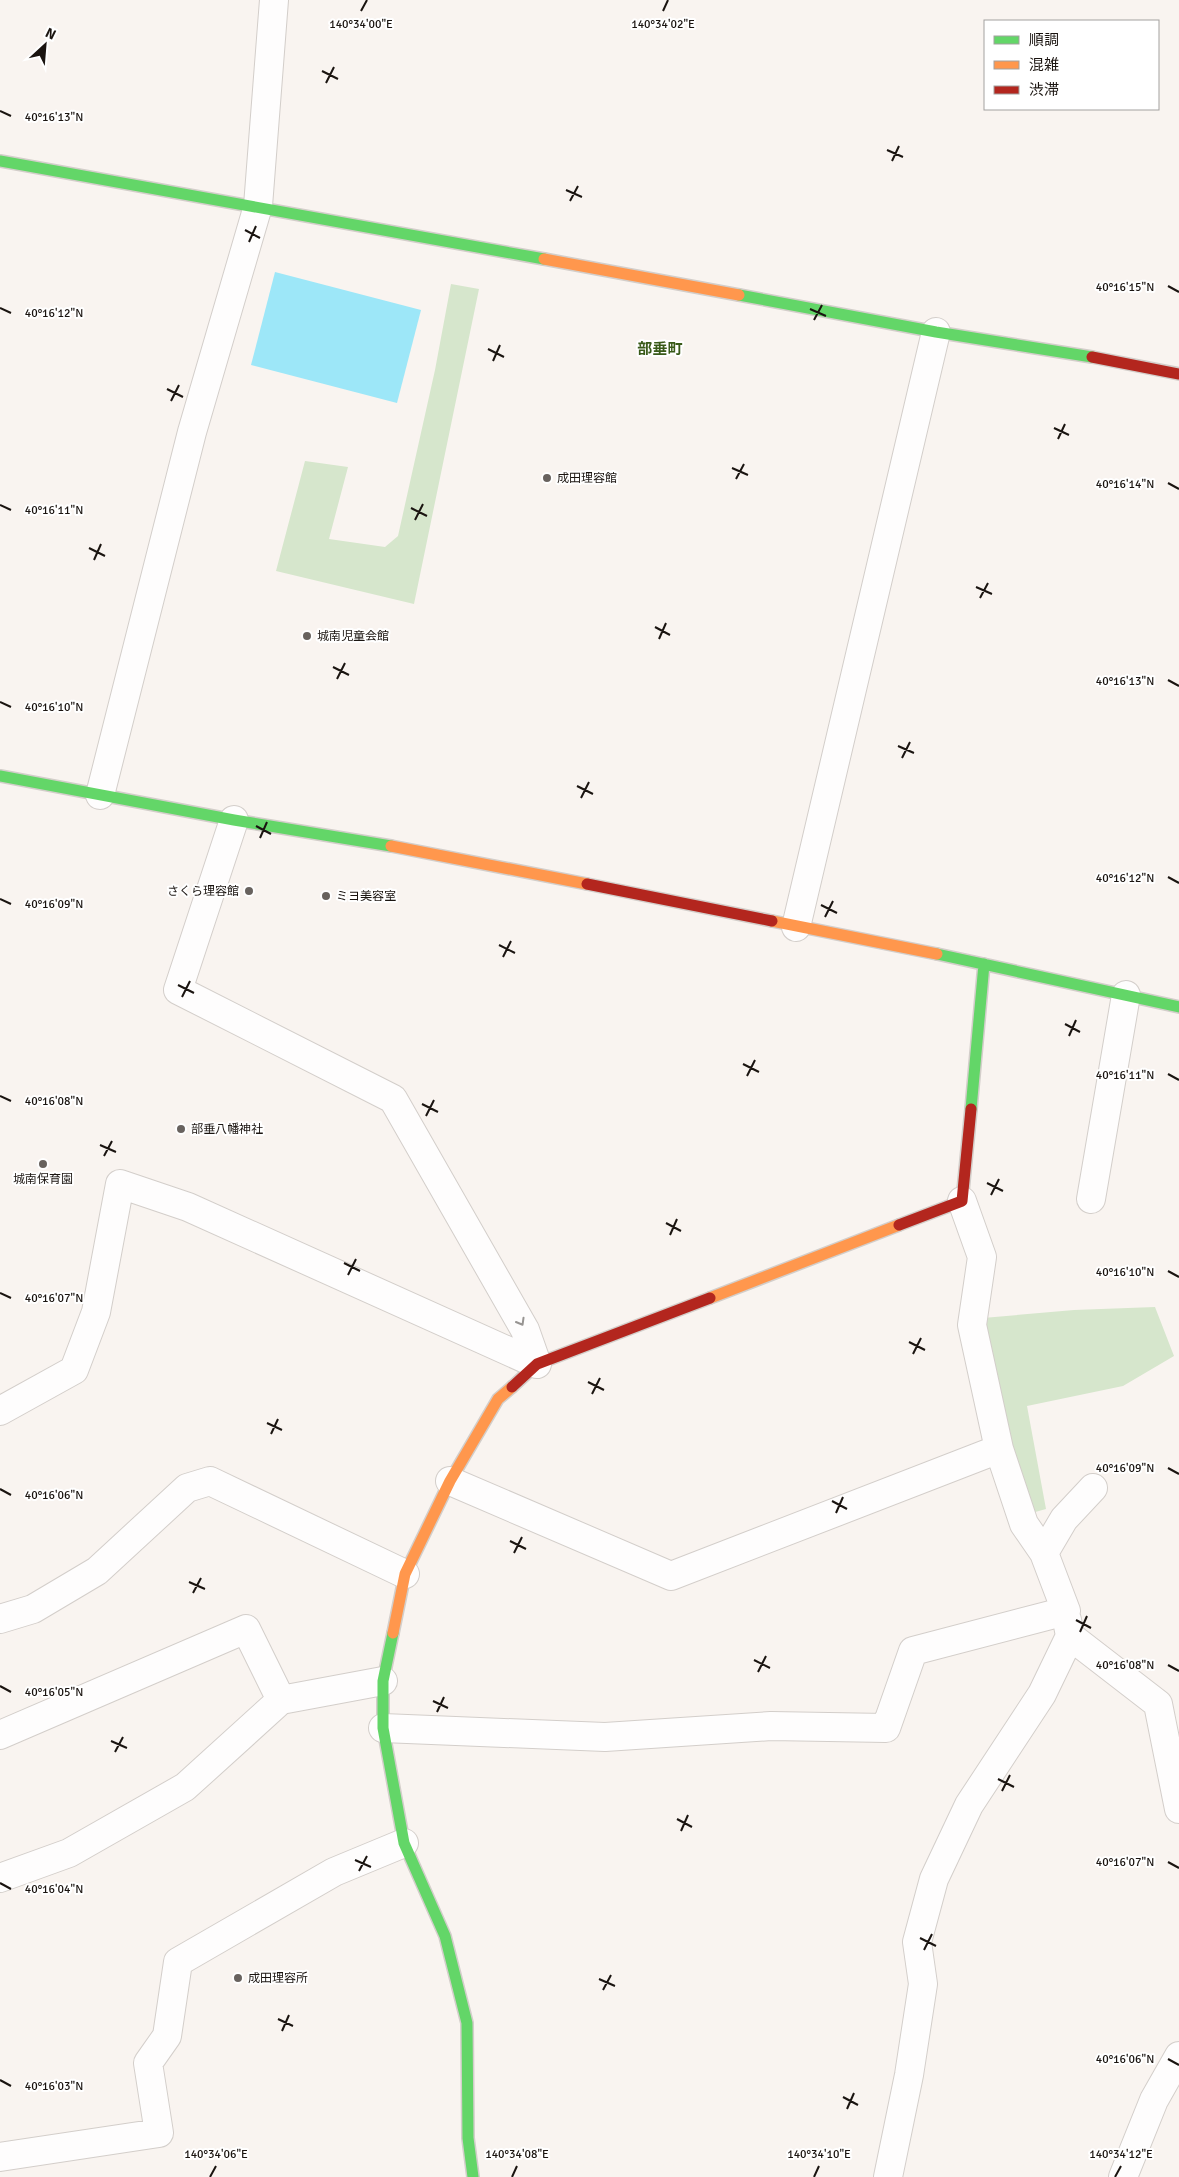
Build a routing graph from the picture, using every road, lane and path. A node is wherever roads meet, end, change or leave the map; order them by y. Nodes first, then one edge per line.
1 (274, 0) edge
2 (0, 161) edge
3 (258, 206) junction
4 (936, 332) junction
5 (1179, 374) edge
6 (0, 776) edge
7 (100, 795) junction
8 (234, 820) junction
9 (796, 926) junction
10 (984, 964) junction
11 (1126, 995) junction
12 (1179, 1007) edge
13 (1090, 1199) dead end
14 (962, 1201) junction
15 (538, 1364) junction
16 (0, 1411) edge
17 (999, 1449) junction
18 (450, 1482) junction
19 (1093, 1488) dead end
20 (1044, 1553) junction
21 (404, 1574) junction
22 (0, 1619) edge
23 (1068, 1624) junction
24 (383, 1681) junction
25 (281, 1700) junction
26 (383, 1728) junction
27 (0, 1735) edge
28 (1179, 1809) edge
29 (404, 1843) junction
30 (0, 1878) edge
31 (1179, 2056) edge
32 (0, 2157) edge
33 (473, 2177) edge
34 (888, 2177) edge
35 (1123, 2177) edge

1 - 3 street
2 - 3 street
3 - 4 street
3 - 7 street
4 - 5 street
4 - 9 street
6 - 7 street
7 - 8 street
8 - 9 street
8 -> 15 street
9 - 10 street
10 - 11 street
10 - 14 street
11 - 12 street
11 - 13 street
14 - 15 street
14 - 17 street
15 - 16 street
15 - 18 street
17 - 18 street
17 - 20 street
18 - 21 street
19 - 20 street
20 - 23 street
21 - 22 street
21 - 24 street
23 - 26 street
23 - 28 street
23 - 34 street
24 - 25 street
24 - 26 street
25 - 27 street
25 - 30 street
26 - 29 street
29 - 32 street
29 - 33 street
31 - 35 street

